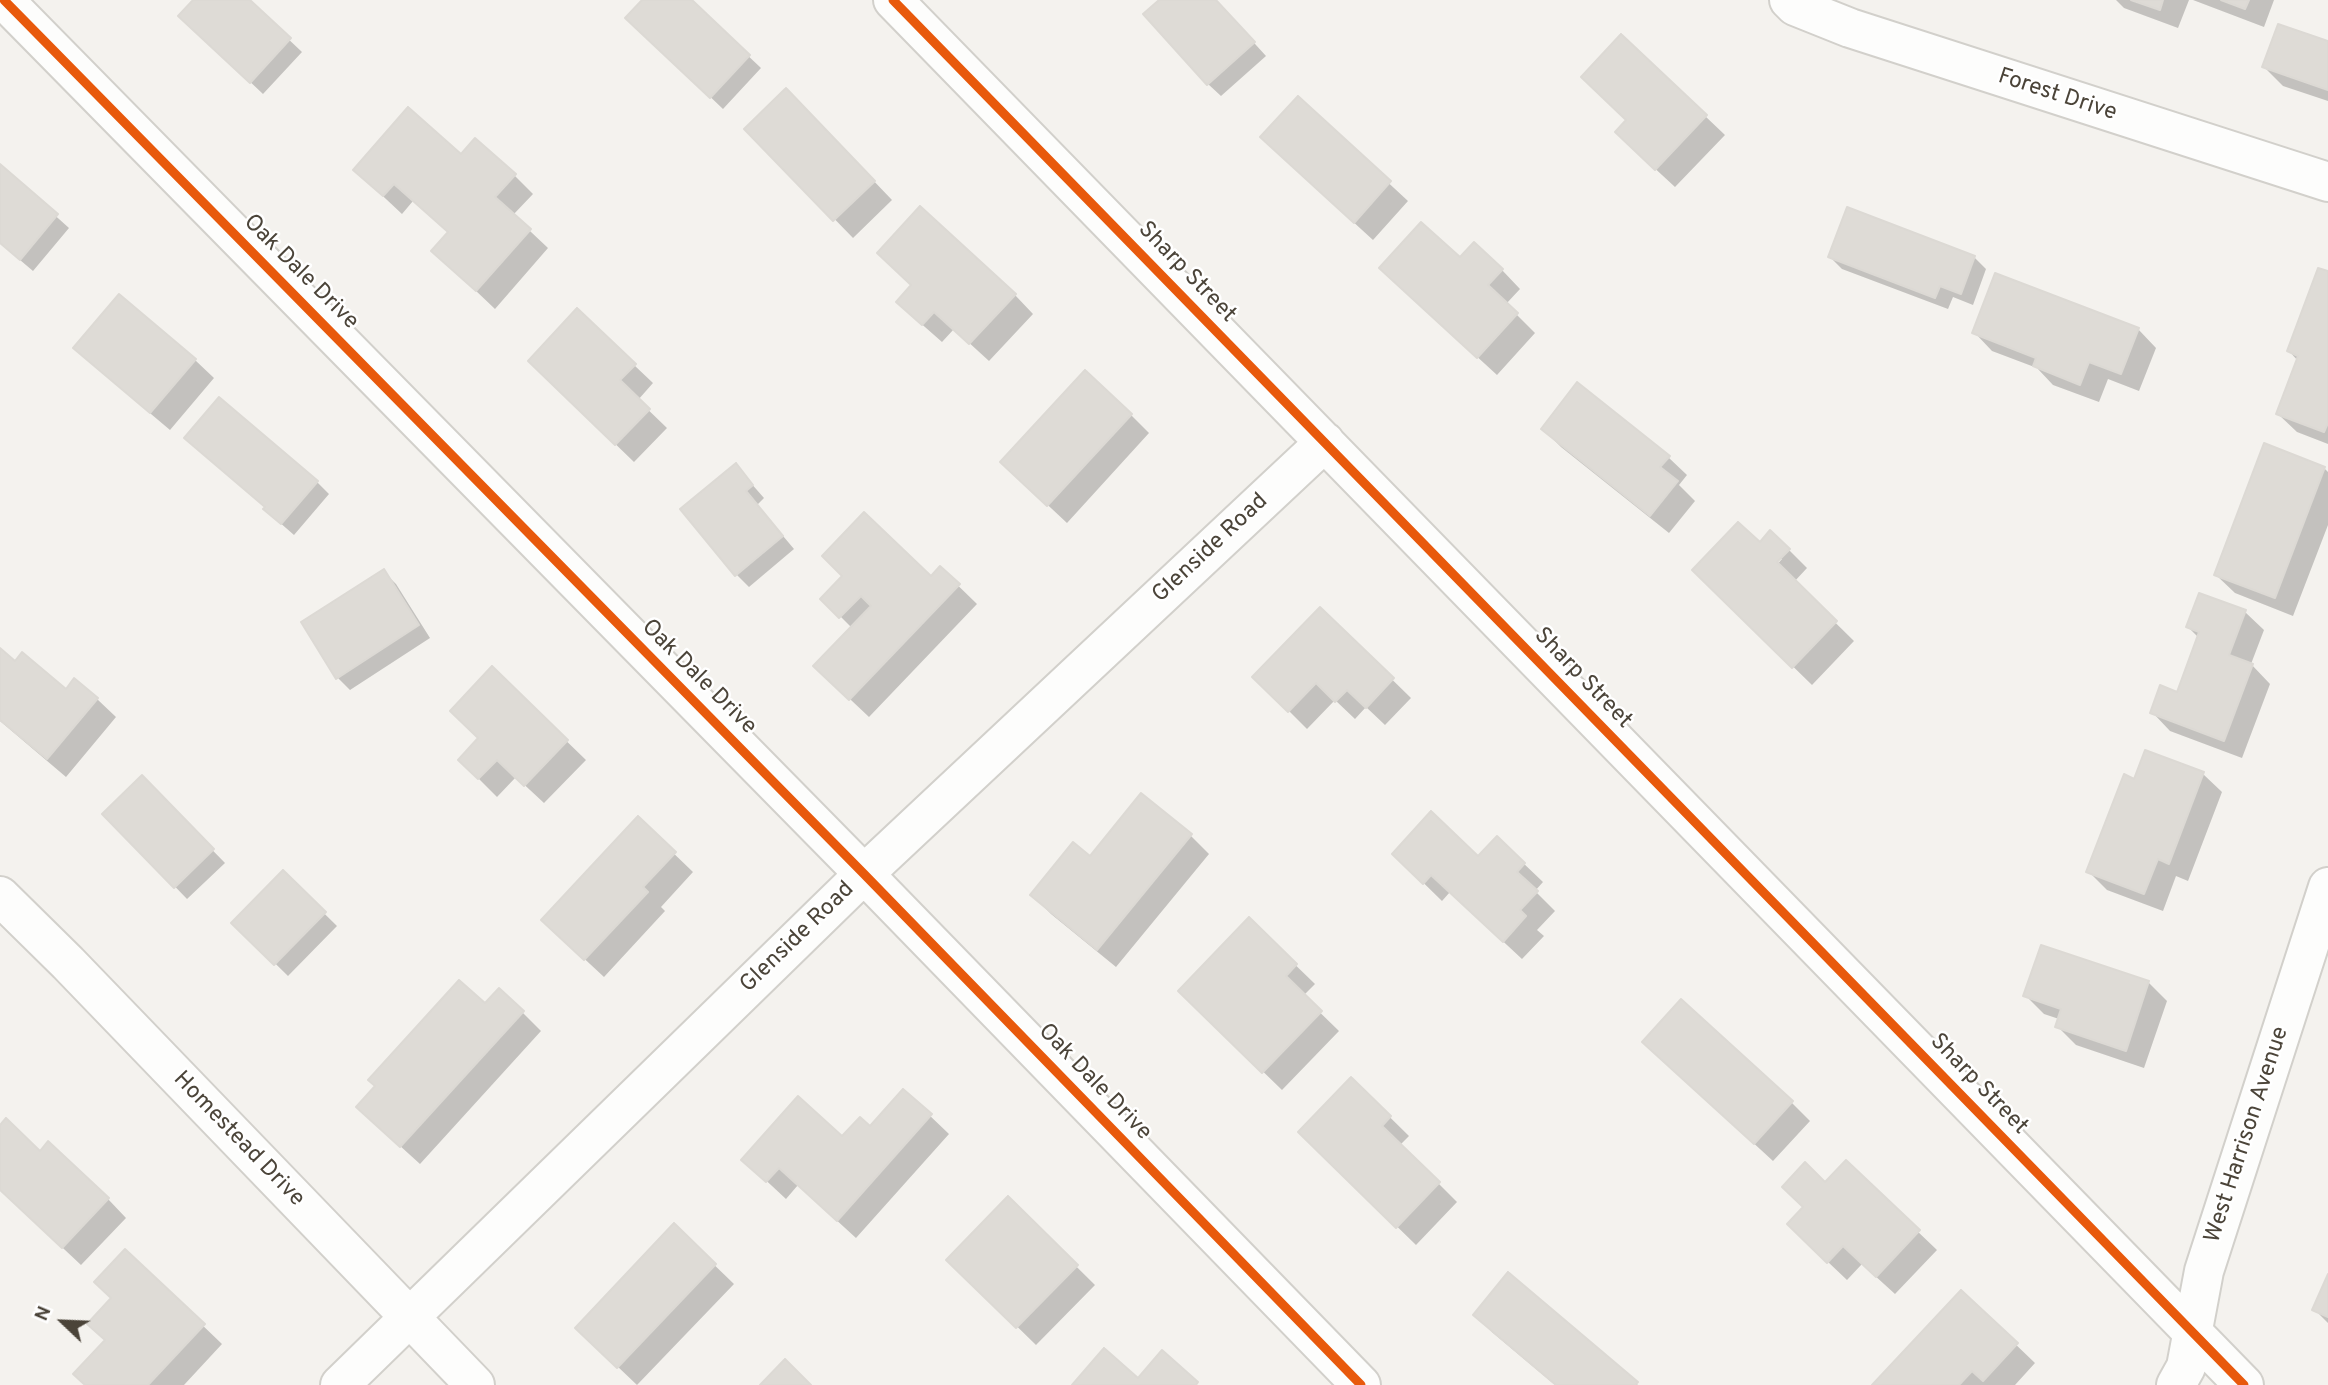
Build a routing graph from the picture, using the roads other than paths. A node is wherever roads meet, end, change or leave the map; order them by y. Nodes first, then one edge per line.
1 (4, 0) edge
2 (893, 0) edge
3 (1790, 0) edge
4 (2328, 182) edge
5 (1325, 442) junction
6 (864, 874) junction
7 (2328, 887) edge
8 (0, 896) edge
9 (409, 1318) junction
10 (2194, 1333) junction
11 (340, 1385) edge
12 (475, 1385) edge
13 (1361, 1385) edge
14 (2176, 1385) edge
15 (2244, 1385) edge

1 - 6 street, Oak Dale Drive
2 - 5 street, Sharp Street
3 - 4 street, Forest Drive
5 - 6 street, Glenside Road
5 - 10 street, Sharp Street
6 - 9 street, Glenside Road
6 - 13 street, Oak Dale Drive
7 - 10 street, West Harrison Avenue
8 - 9 street, Homestead Drive
9 - 11 street, Glenside Road
9 - 12 street, Homestead Drive
10 - 14 street, West Harrison Avenue
10 - 15 street, Sharp Street

